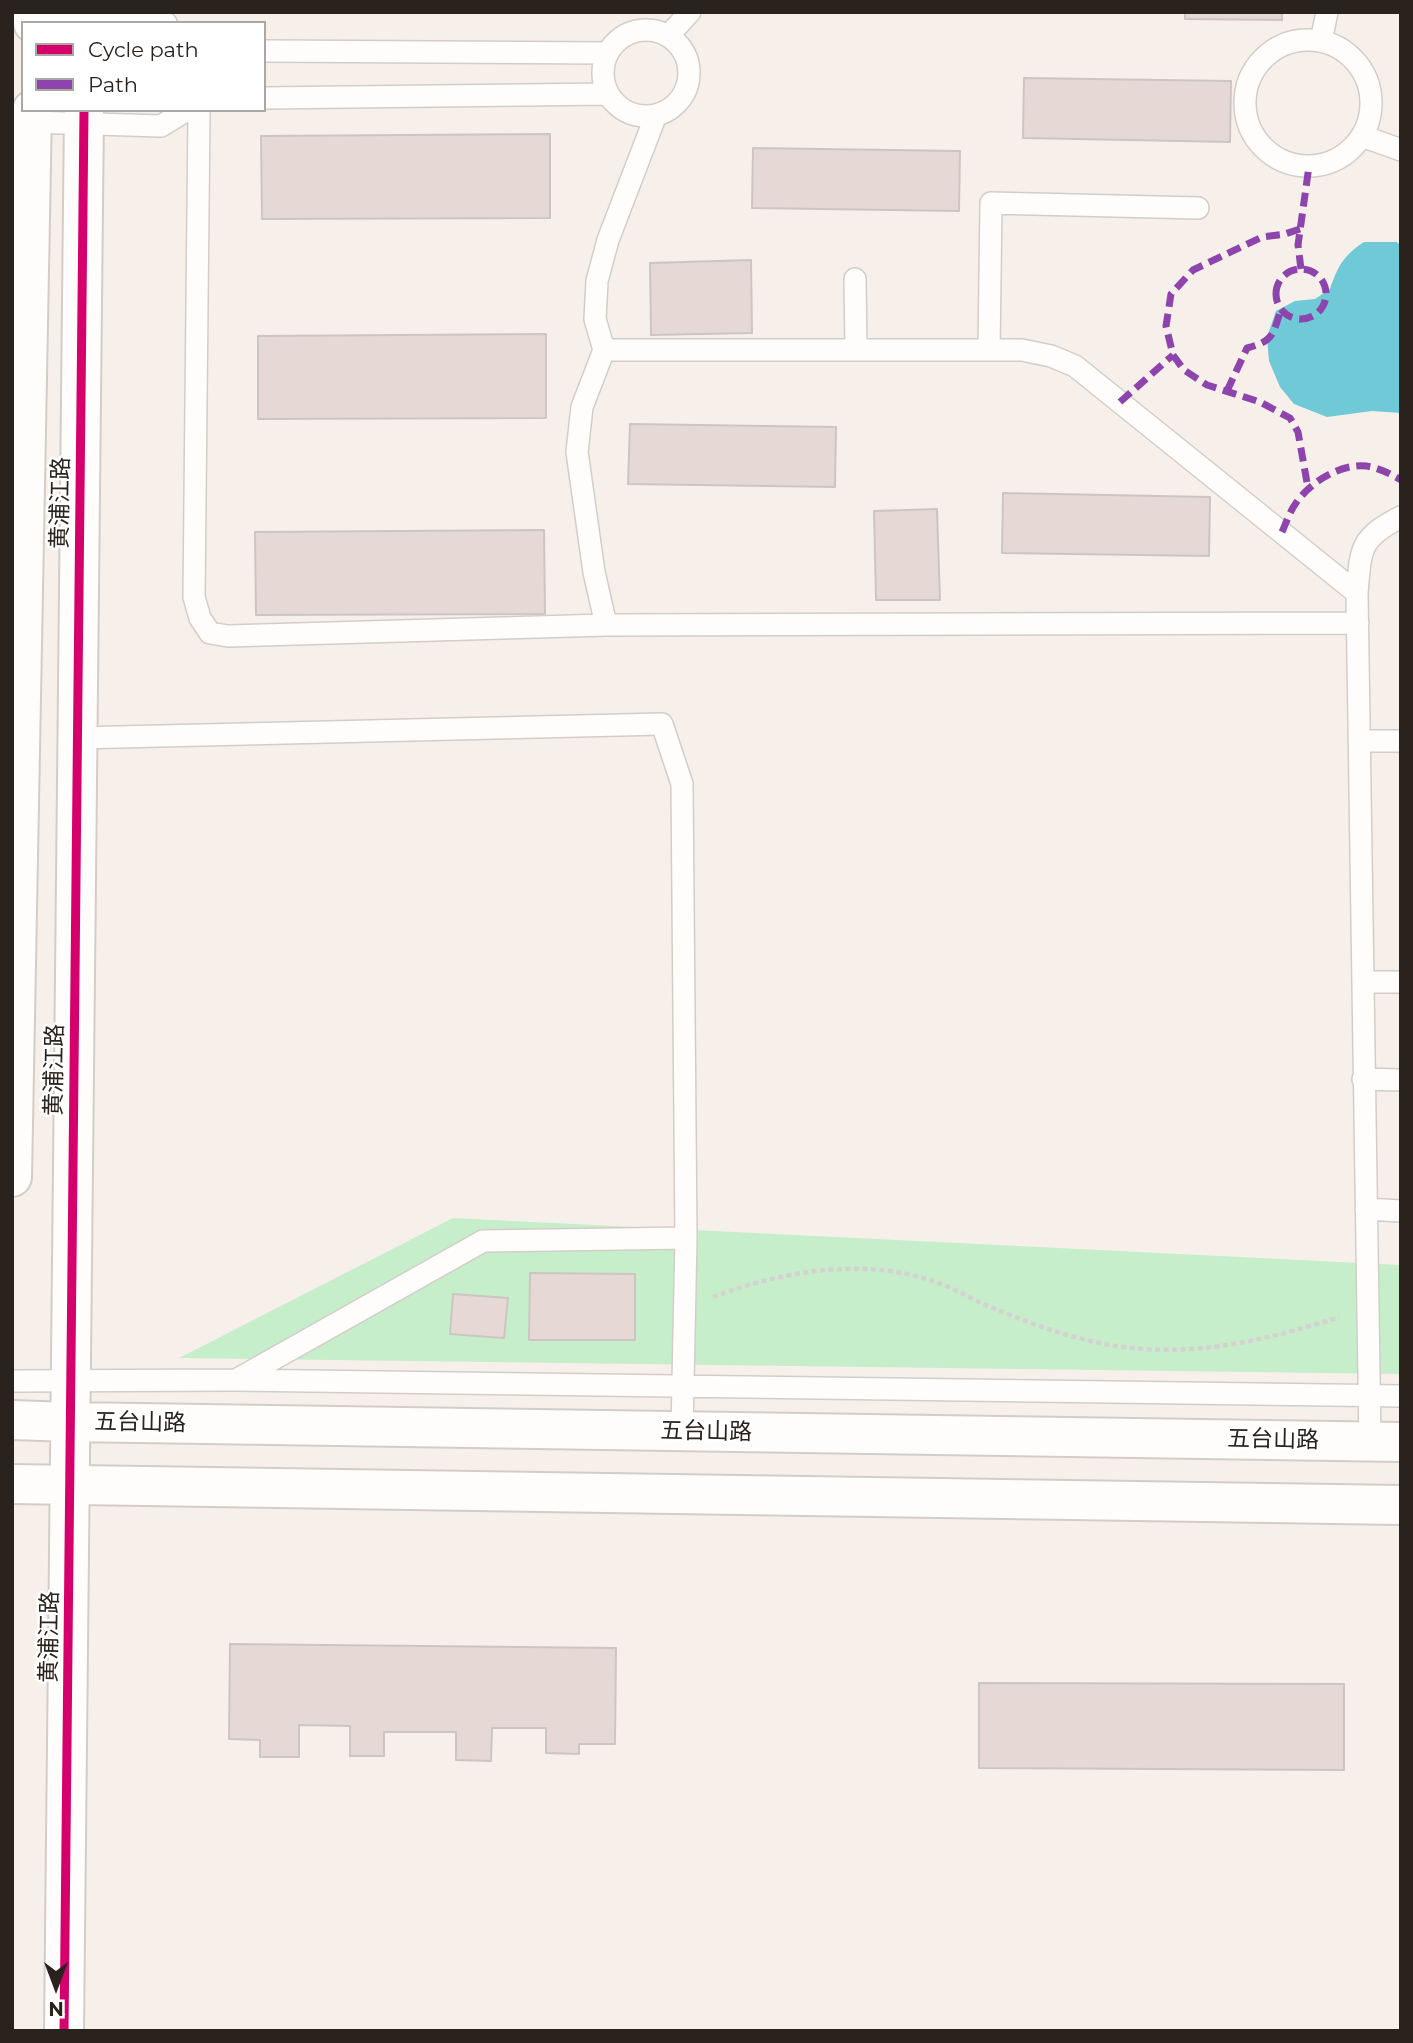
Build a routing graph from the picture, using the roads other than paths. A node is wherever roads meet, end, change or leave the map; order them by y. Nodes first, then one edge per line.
1 (690, 12) edge
2 (1327, 12) edge
3 (33, 18) edge
4 (85, 18) edge
5 (134, 21) edge
6 (668, 36) junction
7 (1321, 41) junction
8 (266, 51) edge
9 (607, 53) junction
10 (607, 94) junction
11 (266, 98) edge
12 (184, 112) edge
13 (199, 112) edge
14 (656, 115) junction
15 (31, 116) edge
16 (84, 117) edge
17 (1362, 135) junction
18 (1401, 150) edge
19 (1198, 208) dead end
20 (855, 279) dead end
21 (604, 351) junction
22 (856, 351) junction
23 (989, 351) junction
24 (1401, 517) edge
25 (1357, 593) junction
26 (1357, 623) junction
27 (606, 625) junction
28 (78, 738) junction
29 (1359, 741) junction
30 (1401, 741) edge
31 (1363, 982) junction
32 (1401, 982) edge
33 (1363, 1079) junction
34 (1401, 1080) edge
35 (12, 1177) edge
36 (1366, 1209) junction
37 (1401, 1211) edge
38 (686, 1238) junction
39 (236, 1380) junction
40 (12, 1381) edge
41 (71, 1381) junction
42 (683, 1386) junction
43 (1370, 1395) junction
44 (1401, 1396) edge
45 (12, 1420) edge
46 (71, 1423) junction
47 (682, 1431) junction
48 (1385, 1441) edge
49 (12, 1484) edge
50 (71, 1485) junction
51 (1401, 1505) edge
52 (64, 2031) edge

1 - 6 lane
2 - 7 lane
3 - 4 lane
4 - 5 lane
6 - 9 lane
6 - 14 lane
7 - 17 lane
7 - 17 lane
8 - 9 lane
9 - 10 lane
10 - 11 lane
10 - 14 lane
12 - 16 lane
13 - 27 lane
14 - 21 lane
15 - 16 lane
15 - 35 street, 黄浦江路
16 - 28 street, 黄浦江路
17 - 18 lane
19 - 23 lane
20 - 22 lane
21 - 22 lane
21 - 27 lane
22 - 23 lane
23 - 25 lane
24 - 25 lane
25 - 26 lane
26 - 27 lane
26 - 29 lane
28 - 38 lane
28 - 41 street, 黄浦江路
29 - 30 lane
29 - 31 lane
31 - 32 lane
31 - 33 lane
33 - 34 lane
33 - 36 lane
36 - 37 lane
36 - 43 lane
38 - 39 lane
38 - 42 lane
39 - 41 lane
39 - 42 lane
40 - 41 lane
41 - 46 street, 黄浦江路
42 - 43 lane
42 - 47 lane
43 - 44 lane
43 - 48 lane
45 - 46 street, 五台山路
46 - 47 street, 五台山路
46 - 50 street, 黄浦江路
47 - 48 street, 五台山路
49 - 50 street
50 - 51 street
50 - 52 street, 黄浦江路

